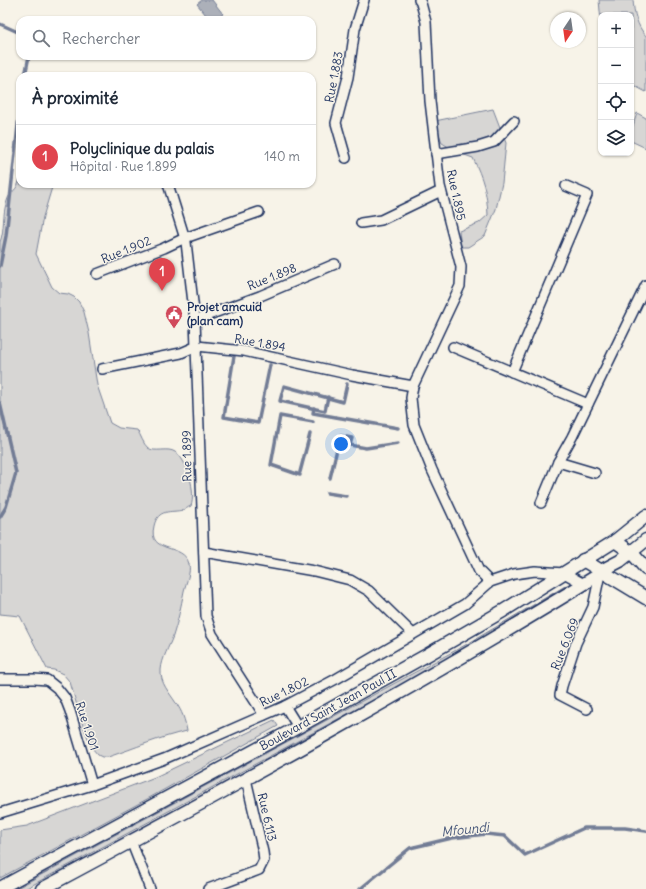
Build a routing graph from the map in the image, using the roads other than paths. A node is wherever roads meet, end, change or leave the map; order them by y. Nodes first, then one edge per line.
1 (364, 0) edge
2 (419, 0) edge
3 (514, 122) dead end
4 (436, 154) junction
5 (346, 158) dead end
6 (566, 186) dead end
7 (169, 188) edge
8 (441, 191) junction
9 (259, 212) dead end
10 (361, 223) dead end
11 (185, 238) junction
12 (335, 264) dead end
13 (97, 274) dead end
14 (646, 285) edge
15 (195, 320) junction
16 (197, 346) junction
17 (453, 347) dead end
18 (102, 369) dead end
19 (512, 372) junction
20 (413, 386) junction
21 (588, 404) junction
22 (558, 462) junction
23 (595, 473) dead end
24 (541, 503) dead end
25 (646, 516) edge
26 (646, 540) edge
27 (615, 542) junction
28 (204, 552) junction
29 (632, 553) junction
30 (583, 560) junction
31 (646, 569) edge
32 (601, 572) junction
33 (564, 573) junction
34 (490, 582) junction
35 (584, 584) junction
36 (646, 598) edge
37 (414, 634) junction
38 (0, 679) edge
39 (285, 706) junction
40 (587, 709) dead end
41 (264, 715) junction
42 (298, 727) junction
43 (246, 779) junction
44 (92, 785) junction
45 (0, 813) edge
46 (131, 841) junction
47 (0, 888) edge
48 (42, 889) edge
49 (150, 889) edge
50 (208, 889) edge

1 - 5 street, Rue 1.883
2 - 4 street, Rue 1.895
3 - 4 street
4 - 8 street, Rue 1.895
6 - 19 street
7 - 11 street, Rue 1.899
8 - 10 street
8 - 20 street, Rue 1.895
9 - 11 street, Rue 1.902
11 - 13 street, Rue 1.902
11 - 15 street, Rue 1.899
12 - 15 street, Rue 1.898
14 - 21 street
15 - 16 street, Rue 1.899
16 - 18 street, Rue 1.894
16 - 20 street, Rue 1.894
16 - 28 street, Rue 1.899
17 - 19 street
19 - 21 street
20 - 34 street
21 - 22 street
22 - 23 street
22 - 24 street
25 - 27 main road, Boulevard Saint Jean Paul II
26 - 29 main road, Boulevard Saint Jean Paul II
27 - 29 main road
27 - 30 main road, Boulevard Saint Jean Paul II
28 - 37 street
28 - 41 street, Rue 1.899
29 - 31 main road
29 - 32 main road, Boulevard Saint Jean Paul II
30 - 32 main road
30 - 33 main road, Boulevard Saint Jean Paul II
32 - 35 main road, Boulevard Saint Jean Paul II
32 - 36 main road
32 - 40 street, Rue 6.069
33 - 34 street, Rue 1.802
33 - 35 street
33 - 42 main road, Boulevard Saint Jean Paul II
34 - 37 street, Rue 1.802
35 - 43 main road, Boulevard Saint Jean Paul II
37 - 39 street, Rue 1.802
38 - 44 street, Rue 1.901
39 - 41 street, Rue 1.802
39 - 42 street
41 - 44 street, Rue 1.802
42 - 47 main road, Boulevard Saint Jean Paul II
43 - 46 main road, Boulevard Saint Jean Paul II
43 - 50 street, Rue 6.113
44 - 45 street, Rue 1.802
46 - 48 main road, Boulevard Saint Jean Paul II
46 - 49 street

